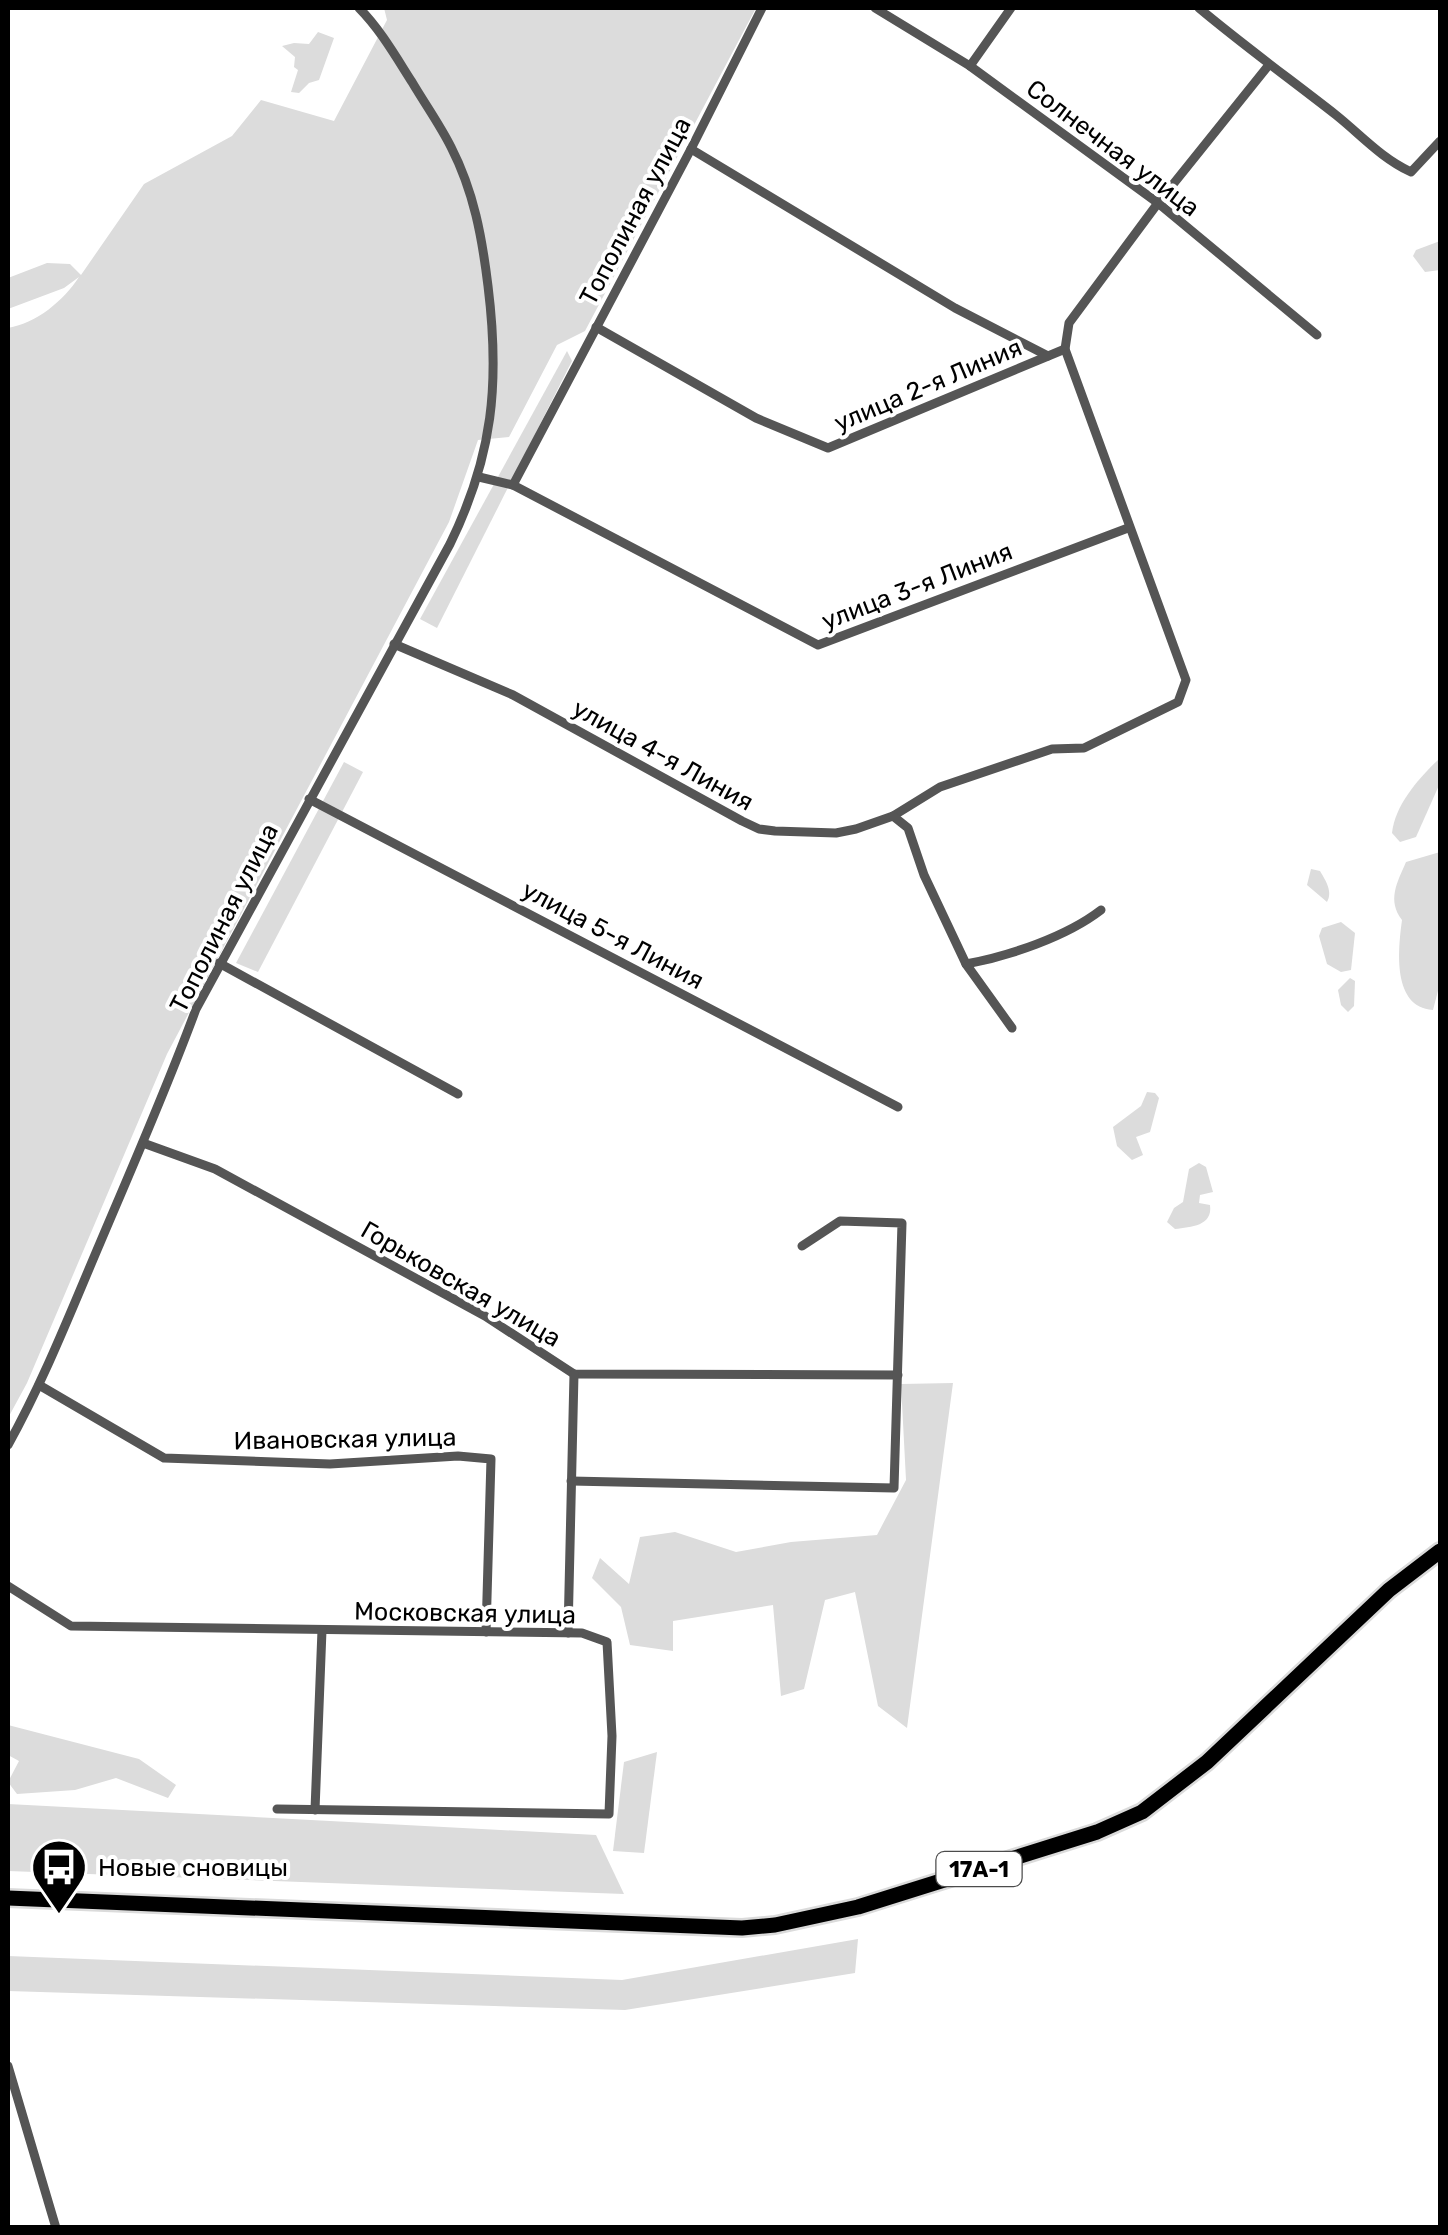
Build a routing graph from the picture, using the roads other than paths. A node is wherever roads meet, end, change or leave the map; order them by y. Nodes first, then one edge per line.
1 (360, 8) edge
2 (762, 8) edge
3 (875, 8) edge
4 (1011, 8) edge
5 (1198, 8) edge
6 (970, 66) junction
7 (1268, 66) junction
8 (1440, 141) edge
9 (691, 150) junction
10 (1158, 203) junction
11 (596, 327) junction
12 (1317, 334) dead end
13 (1065, 349) junction
14 (1048, 356) junction
15 (479, 477) junction
16 (513, 485) junction
17 (1128, 528) junction
18 (394, 644) junction
19 (309, 798) junction
20 (893, 816) junction
21 (1101, 910) dead end
22 (219, 963) junction
23 (966, 964) junction
24 (1012, 1028) dead end
25 (458, 1094) dead end
26 (898, 1108) dead end
27 (142, 1143) junction
28 (802, 1246) dead end
29 (574, 1374) junction
30 (898, 1375) junction
31 (39, 1385) junction
32 (8, 1445) edge
33 (571, 1481) junction
34 (1440, 1550) edge
35 (8, 1586) edge
36 (322, 1630) junction
37 (486, 1632) junction
38 (568, 1633) junction
39 (277, 1809) dead end
40 (315, 1810) junction
41 (8, 1898) edge
42 (8, 2066) edge
43 (56, 2228) edge

1 - 15 street, Тополиная улица
2 - 9 street, Тополиная улица
3 - 6 street, Солнечная улица
4 - 6 street
5 - 7 street
6 - 10 street, Солнечная улица
7 - 8 street
7 - 10 street
9 - 11 street, Тополиная улица
9 - 14 street
10 - 12 street, Солнечная улица
10 - 13 street
11 - 14 street, улица 2-я Линия
11 - 16 street, Тополиная улица
13 - 14 street, улица 2-я Линия
13 - 17 street
15 - 16 street, улица 3-я Линия
15 - 18 street, Тополиная улица
16 - 17 street, улица 3-я Линия
17 - 20 street, улица 4-я Линия
18 - 19 street, Тополиная улица
18 - 20 street, улица 4-я Линия
19 - 22 street, Тополиная улица
19 - 26 street, улица 5-я Линия
20 - 23 street
21 - 23 street
22 - 25 street
22 - 27 street, Тополиная улица
23 - 24 street
27 - 29 street, Горьковская улица
27 - 31 street, Тополиная улица
28 - 30 street
29 - 30 street, Горьковская улица
29 - 33 street
30 - 33 street
31 - 32 street, Тополиная улица
31 - 37 street, Ивановская улица
33 - 38 street
34 - 41 main road, 17А-1
35 - 36 street, Московская улица
36 - 37 street, Московская улица
36 - 40 street
37 - 38 street, Московская улица
38 - 40 street, Московская улица
39 - 40 street, Московская улица
42 - 43 street

